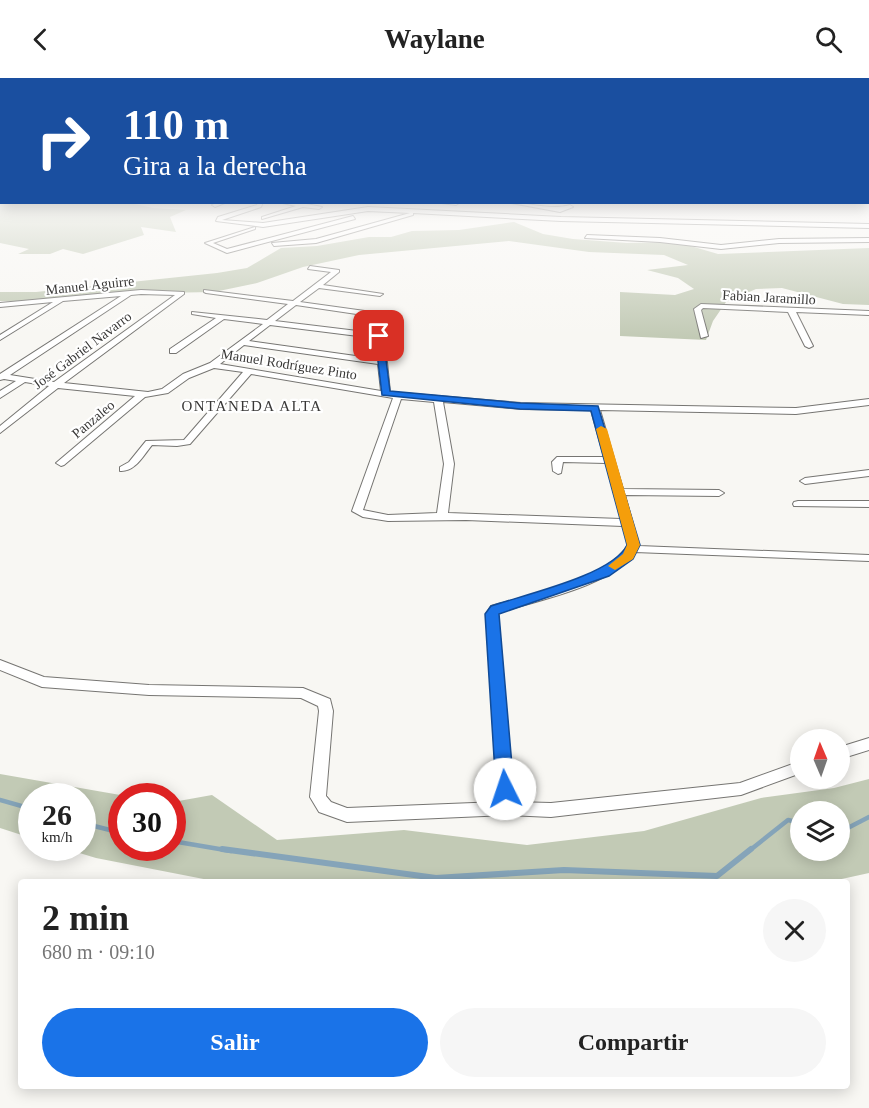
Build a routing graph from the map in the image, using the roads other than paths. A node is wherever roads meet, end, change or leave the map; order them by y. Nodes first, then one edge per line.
1 (209, 241) edge
2 (265, 241) edge
3 (315, 241) edge
4 (667, 241) edge
5 (684, 241) edge
6 (750, 241) edge
7 (787, 241) edge
8 (258, 243) junction
9 (686, 244) junction
10 (752, 244) junction
11 (310, 268) dead end
12 (318, 286) junction
13 (206, 291) dead end
14 (182, 293) joint
15 (129, 294) junction
16 (380, 294) dead end
17 (64, 299) junction
18 (295, 303) junction
19 (0, 305) edge
20 (791, 310) junction
21 (194, 313) dead end
22 (869, 313) edge
23 (220, 317) junction
24 (269, 323) junction
25 (379, 336) junction
26 (704, 336) dead end
27 (0, 338) edge
28 (244, 343) junction
29 (809, 345) dead end
30 (173, 351) dead end
31 (383, 362) junction
32 (213, 365) junction
33 (249, 371) junction
34 (1, 377) edge
35 (23, 380) junction
36 (56, 385) junction
37 (386, 393) junction
38 (0, 395) edge
39 (142, 395) junction
40 (398, 396) junction
41 (438, 399) junction
42 (869, 402) edge
43 (595, 409) junction
44 (0, 430) edge
45 (611, 460) junction
46 (61, 463) dead end
47 (123, 470) dead end
48 (558, 471) dead end
49 (869, 473) edge
50 (805, 481) dead end
51 (620, 492) junction
52 (719, 493) dead end
53 (798, 504) dead end
54 (869, 504) edge
55 (442, 516) junction
56 (628, 523) junction
57 (632, 549) junction
58 (869, 558) edge
59 (0, 665) edge
60 (869, 744) edge
61 (850, 750) edge
62 (790, 771) edge
63 (507, 808) junction

1 - 8 street
2 - 8 street
3 - 8 street
4 - 9 street
5 - 9 street
6 - 10 street
7 - 10 street
9 - 10 street
11 - 12 street
12 - 16 street
12 - 18 street
13 - 18 street
14 - 15 street, Manuel Aguirre
14 - 36 street, José Gabriel Navarro
15 - 17 street, Manuel Aguirre
15 - 34 street
17 - 19 street, Manuel Aguirre
17 - 27 street
18 - 24 street
18 - 25 street
20 - 22 street, Fabian Jaramillo
20 - 26 street, Fabian Jaramillo
20 - 29 street
21 - 23 street
23 - 24 street
23 - 30 street
24 - 25 street
24 - 28 street
25 - 31 street
28 - 31 street
28 - 32 street
31 - 37 street
32 - 33 street, Manuel Rodríguez Pinto
32 - 39 street, Manuel Rodríguez Pinto
33 - 37 street, Manuel Rodríguez Pinto
33 - 47 street
34 - 35 street, Manuel Rodríguez Pinto
35 - 36 street, Manuel Rodríguez Pinto
35 - 38 street
36 - 39 street, Manuel Rodríguez Pinto
36 - 44 street, José Gabriel Navarro
37 - 40 street, Manuel Rodríguez Pinto
39 - 46 street, Panzaleo
40 - 41 street, Manuel Rodríguez Pinto
40 - 55 street
41 - 43 street, Manuel Rodríguez Pinto
41 - 55 street
42 - 43 street, Manuel Rodríguez Pinto
43 - 45 street
45 - 48 street
45 - 51 street
49 - 50 street
51 - 52 street
51 - 56 street
53 - 54 street
55 - 56 street
56 - 57 street
57 - 58 street
57 - 63 street
59 - 63 street
60 - 61 street
62 - 63 street

